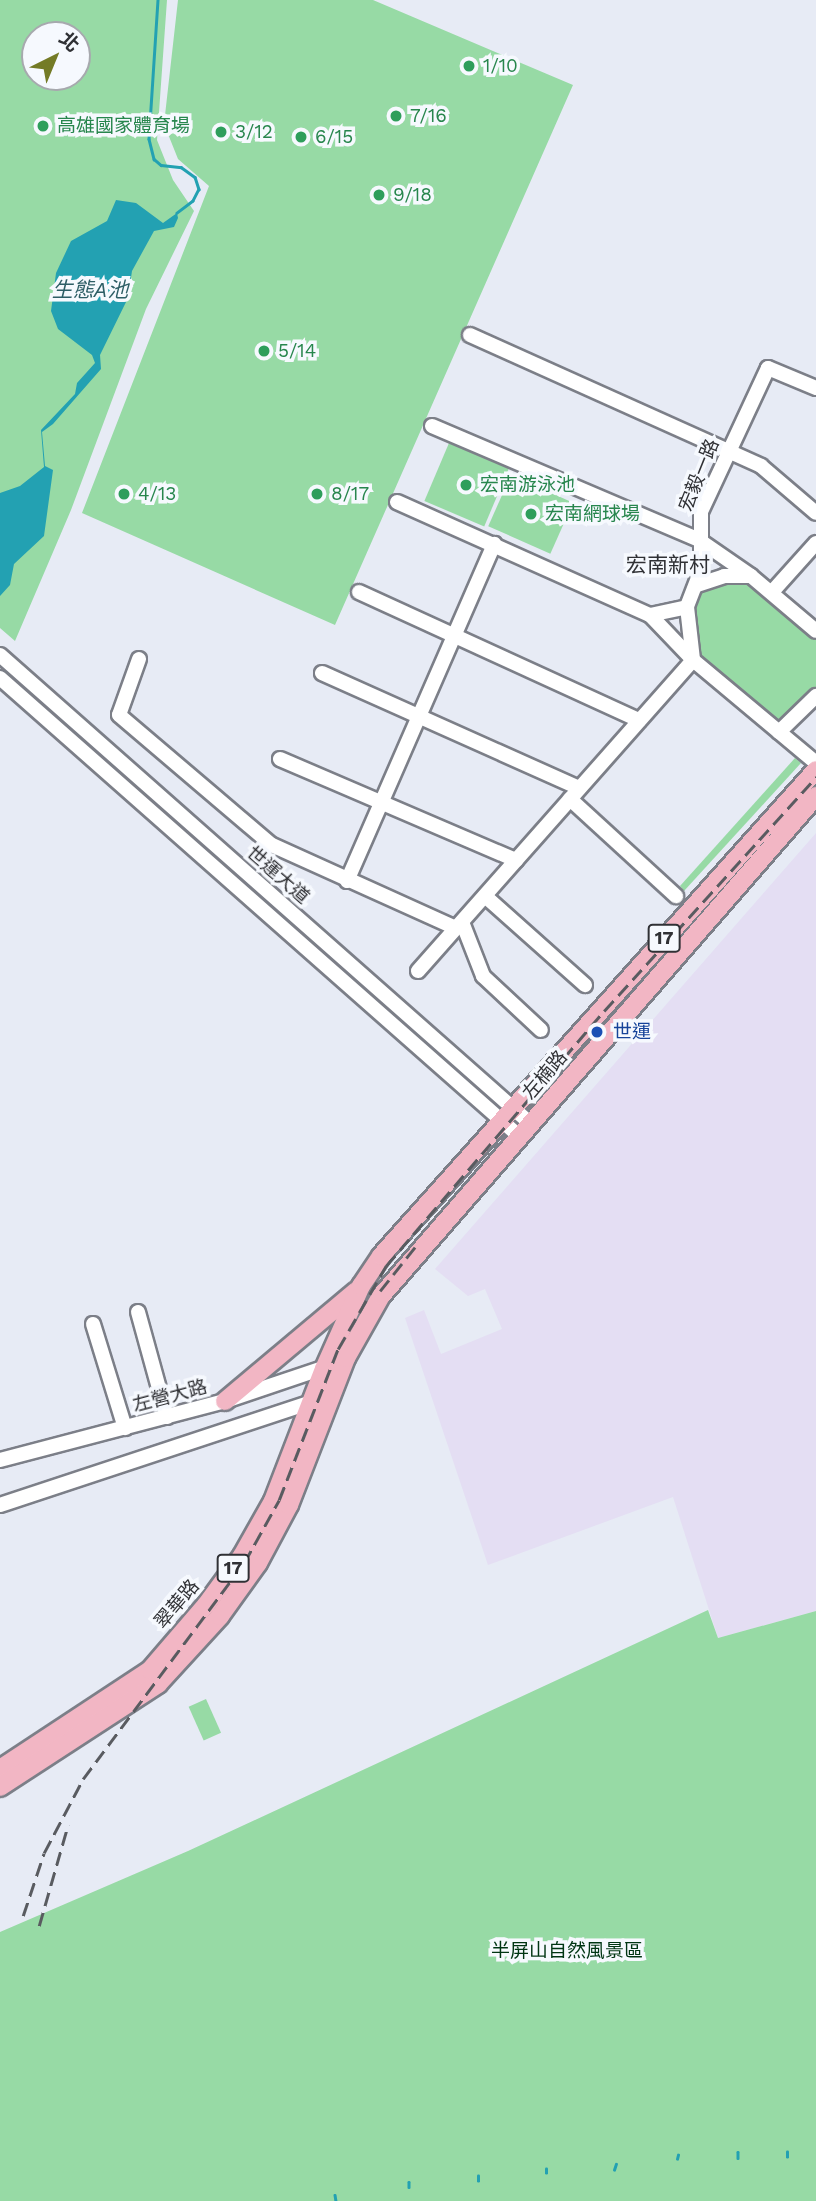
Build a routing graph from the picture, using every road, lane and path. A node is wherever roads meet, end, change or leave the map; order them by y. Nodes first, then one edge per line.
1 (470, 335) dead end
2 (816, 388) edge
3 (432, 426) dead end
4 (728, 451) junction
5 (397, 502) dead end
6 (816, 513) edge
7 (699, 540) junction
8 (816, 543) edge
9 (494, 544) junction
10 (751, 576) junction
11 (697, 586) junction
12 (359, 592) dead end
13 (772, 592) junction
14 (687, 607) junction
15 (650, 615) junction
16 (816, 631) edge
17 (454, 636) junction
18 (0, 655) edge
19 (139, 659) dead end
20 (693, 660) junction
21 (322, 673) dead end
22 (0, 677) edge
23 (816, 696) edge
24 (419, 716) junction
25 (639, 720) junction
26 (779, 732) junction
27 (280, 759) dead end
28 (816, 763) edge
29 (816, 770) edge
30 (575, 794) junction
31 (816, 796) edge
32 (382, 800) junction
33 (516, 860) junction
34 (347, 881) junction
35 (485, 896) junction
36 (676, 896) dead end
37 (459, 925) junction
38 (418, 971) dead end
39 (584, 985) dead end
40 (541, 1030) dead end
41 (507, 1113) junction
42 (526, 1130) junction
43 (361, 1286) junction
44 (138, 1312) dead end
45 (93, 1324) dead end
46 (346, 1358) junction
47 (324, 1368) junction
48 (332, 1396) junction
49 (225, 1401) junction
50 (312, 1402) junction
51 (167, 1417) junction
52 (125, 1428) junction
53 (0, 1460) edge
54 (0, 1505) edge
55 (0, 1769) edge
56 (0, 1787) edge

1 - 4 street
2 - 4 street, 宏毅一路
3 - 7 street
4 - 6 street
4 - 7 street, 宏毅一路
5 - 9 street
7 - 10 street
7 - 11 street, 宏毅一路
8 - 13 street
9 - 15 street
9 - 17 street
10 - 11 street
10 - 13 street
11 - 14 street, 宏毅一路
12 - 17 street
13 - 16 street
14 - 15 street
14 - 20 street
15 - 20 street
17 - 24 street
17 - 25 street
18 - 41 street, 世運大道
19 - 34 street
20 - 25 street
20 - 26 street
21 - 24 street
22 - 41 street, 世運大道
23 - 26 street
24 - 30 street
24 - 32 street
25 - 30 street
26 - 28 street
27 - 32 street
29 - 41 main road, 左楠路 / 17
30 - 33 street
30 - 36 street
31 - 42 main road, 左楠路 / 17
32 - 33 street
32 - 34 street
33 - 35 street
34 - 37 street
35 - 37 street
35 - 39 street
37 - 38 street
37 - 40 street
41 - 42 street, 世運大道
41 - 43 main road, 左楠路 / 17
42 - 46 main road, 左楠路 / 17
43 - 47 main road, 翠華路 / 17
43 - 49 main road
44 - 51 street
45 - 52 street
46 - 47 street, 左營大路
46 - 48 main road, 翠華路 / 17
47 - 49 street, 左營大路
47 - 50 main road, 翠華路 / 17
48 - 50 street
48 - 56 main road, 翠華路 / 17
49 - 51 street, 左營大路
50 - 54 street
50 - 55 main road, 翠華路 / 17
51 - 52 street, 左營大路
52 - 53 street, 左營大路

